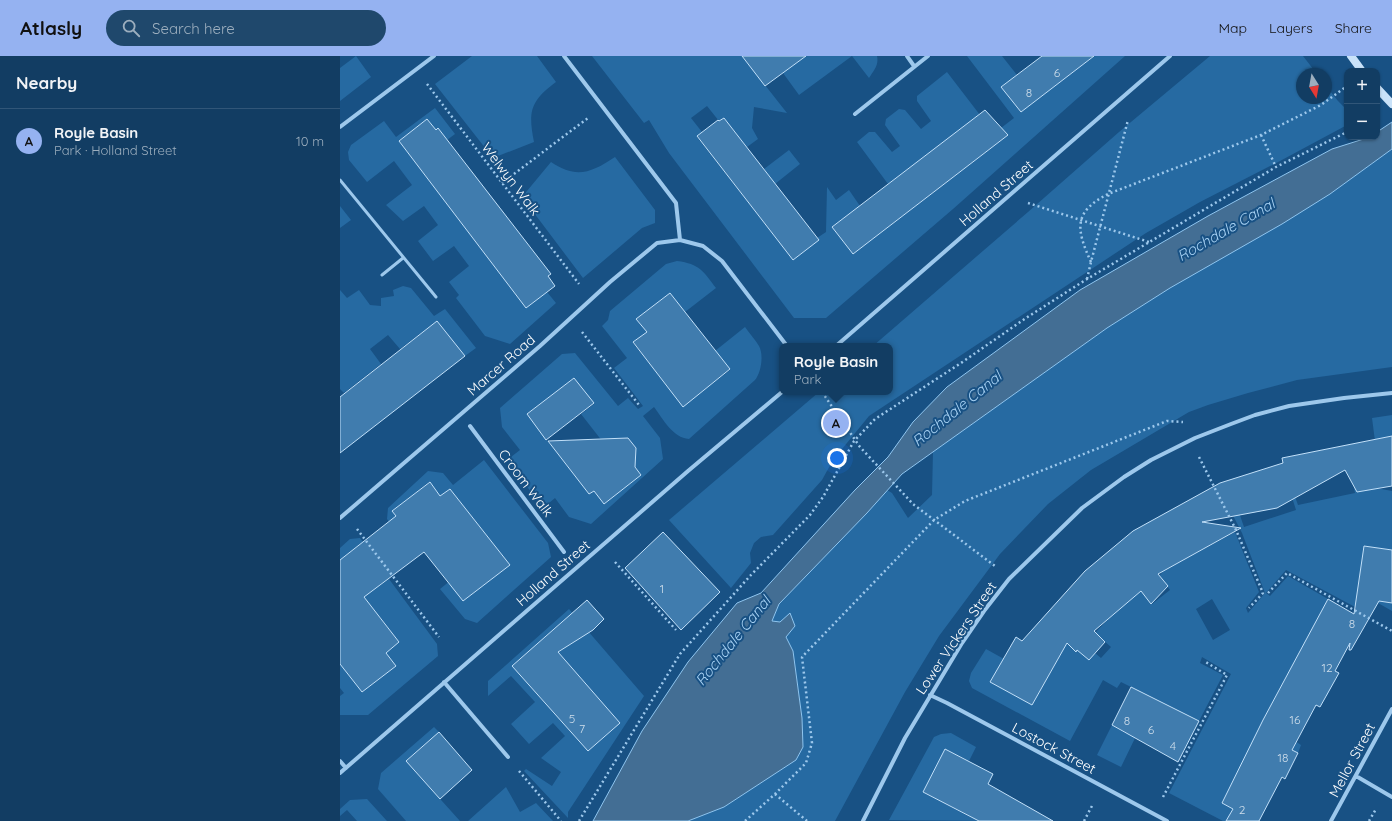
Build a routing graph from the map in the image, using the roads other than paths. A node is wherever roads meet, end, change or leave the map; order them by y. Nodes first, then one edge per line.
1 (434, 56) edge
2 (564, 56) edge
3 (907, 56) edge
4 (928, 56) edge
5 (1170, 56) edge
6 (1351, 56) edge
7 (914, 66) junction
8 (1360, 68) edge
9 (1380, 91) edge
10 (1392, 104) edge
11 (855, 114) dead end
12 (340, 127) edge
13 (340, 180) edge
14 (680, 240) junction
15 (403, 258) junction
16 (382, 275) dead end
17 (436, 297) dead end
18 (785, 343) edge
19 (839, 343) edge
20 (1392, 393) edge
21 (779, 395) edge
22 (470, 426) dead end
23 (340, 518) edge
24 (564, 552) dead end
25 (444, 682) junction
26 (930, 695) junction
27 (1392, 709) edge
28 (508, 757) dead end
29 (340, 761) edge
30 (346, 768) junction
31 (340, 773) edge
32 (1356, 776) junction
33 (1392, 797) edge
34 (863, 821) edge
35 (1167, 821) edge
36 (1331, 821) edge

1 - 12 street
2 - 14 street
3 - 7 street
4 - 7 street
5 - 19 street, Holland Street
6 - 8 street
7 - 11 street
9 - 10 street
13 - 15 lane
14 - 18 street, Marcer Road
14 - 23 street, Marcer Road
15 - 16 lane
15 - 17 lane
20 - 26 street, Lower Vickers Street
21 - 25 street, Holland Street
22 - 24 street, Croom Walk
25 - 28 street
25 - 30 street, Holland Street
26 - 34 street, Lower Vickers Street
26 - 35 street, Lostock Street
27 - 32 street, Mellor Street
29 - 30 street
30 - 31 street, Holland Street
32 - 33 street
32 - 36 street, Mellor Street

